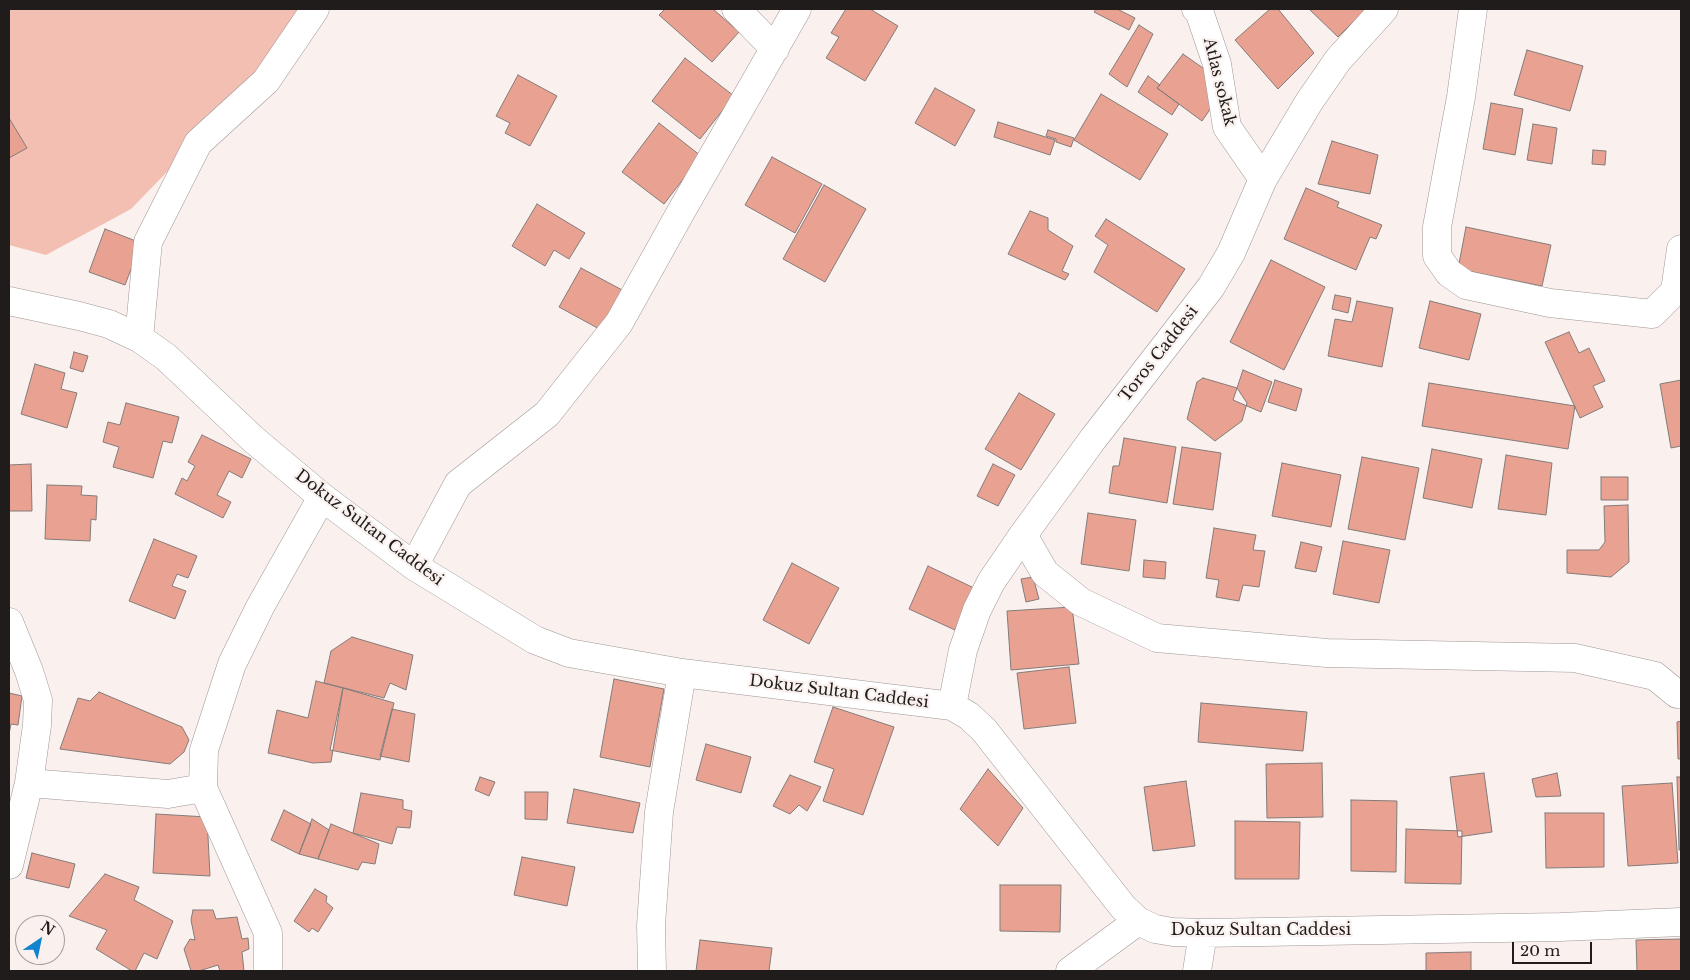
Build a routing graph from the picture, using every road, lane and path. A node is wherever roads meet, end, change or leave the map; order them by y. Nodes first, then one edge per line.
1 (315, 9) edge
2 (736, 9) edge
3 (797, 9) edge
4 (1198, 9) edge
5 (1384, 9) edge
6 (1473, 9) edge
7 (775, 49) junction
8 (1263, 179) junction
9 (1681, 250) edge
10 (10, 303) edge
11 (140, 338) junction
12 (322, 497) junction
13 (1023, 534) junction
14 (414, 566) junction
15 (9, 622) edge
16 (682, 673) junction
17 (1681, 694) edge
18 (952, 706) junction
19 (29, 783) junction
20 (203, 788) junction
21 (9, 865) edge
22 (1138, 922) junction
23 (1681, 922) edge
24 (1203, 933) junction
25 (268, 971) edge
26 (652, 971) edge
27 (1070, 971) edge
28 (1197, 971) edge

1 - 11 street
2 - 7 street
3 - 7 street
4 - 8 street, Atlas sokak
5 - 8 street, Toros Caddesi
6 - 9 street
7 - 14 street
8 - 13 street, Toros Caddesi
10 - 11 street, Dokuz Sultan Caddesi
11 - 12 street, Dokuz Sultan Caddesi
12 - 14 street, Dokuz Sultan Caddesi
12 - 20 street
13 - 17 street
13 - 18 street, Toros Caddesi
14 - 16 street, Dokuz Sultan Caddesi
15 - 19 street
16 - 18 street, Dokuz Sultan Caddesi
16 - 26 street
18 - 22 street, Dokuz Sultan Caddesi
19 - 20 street
19 - 21 street
20 - 25 street
22 - 24 street, Dokuz Sultan Caddesi
22 - 27 street
23 - 24 street, Dokuz Sultan Caddesi
24 - 28 street

